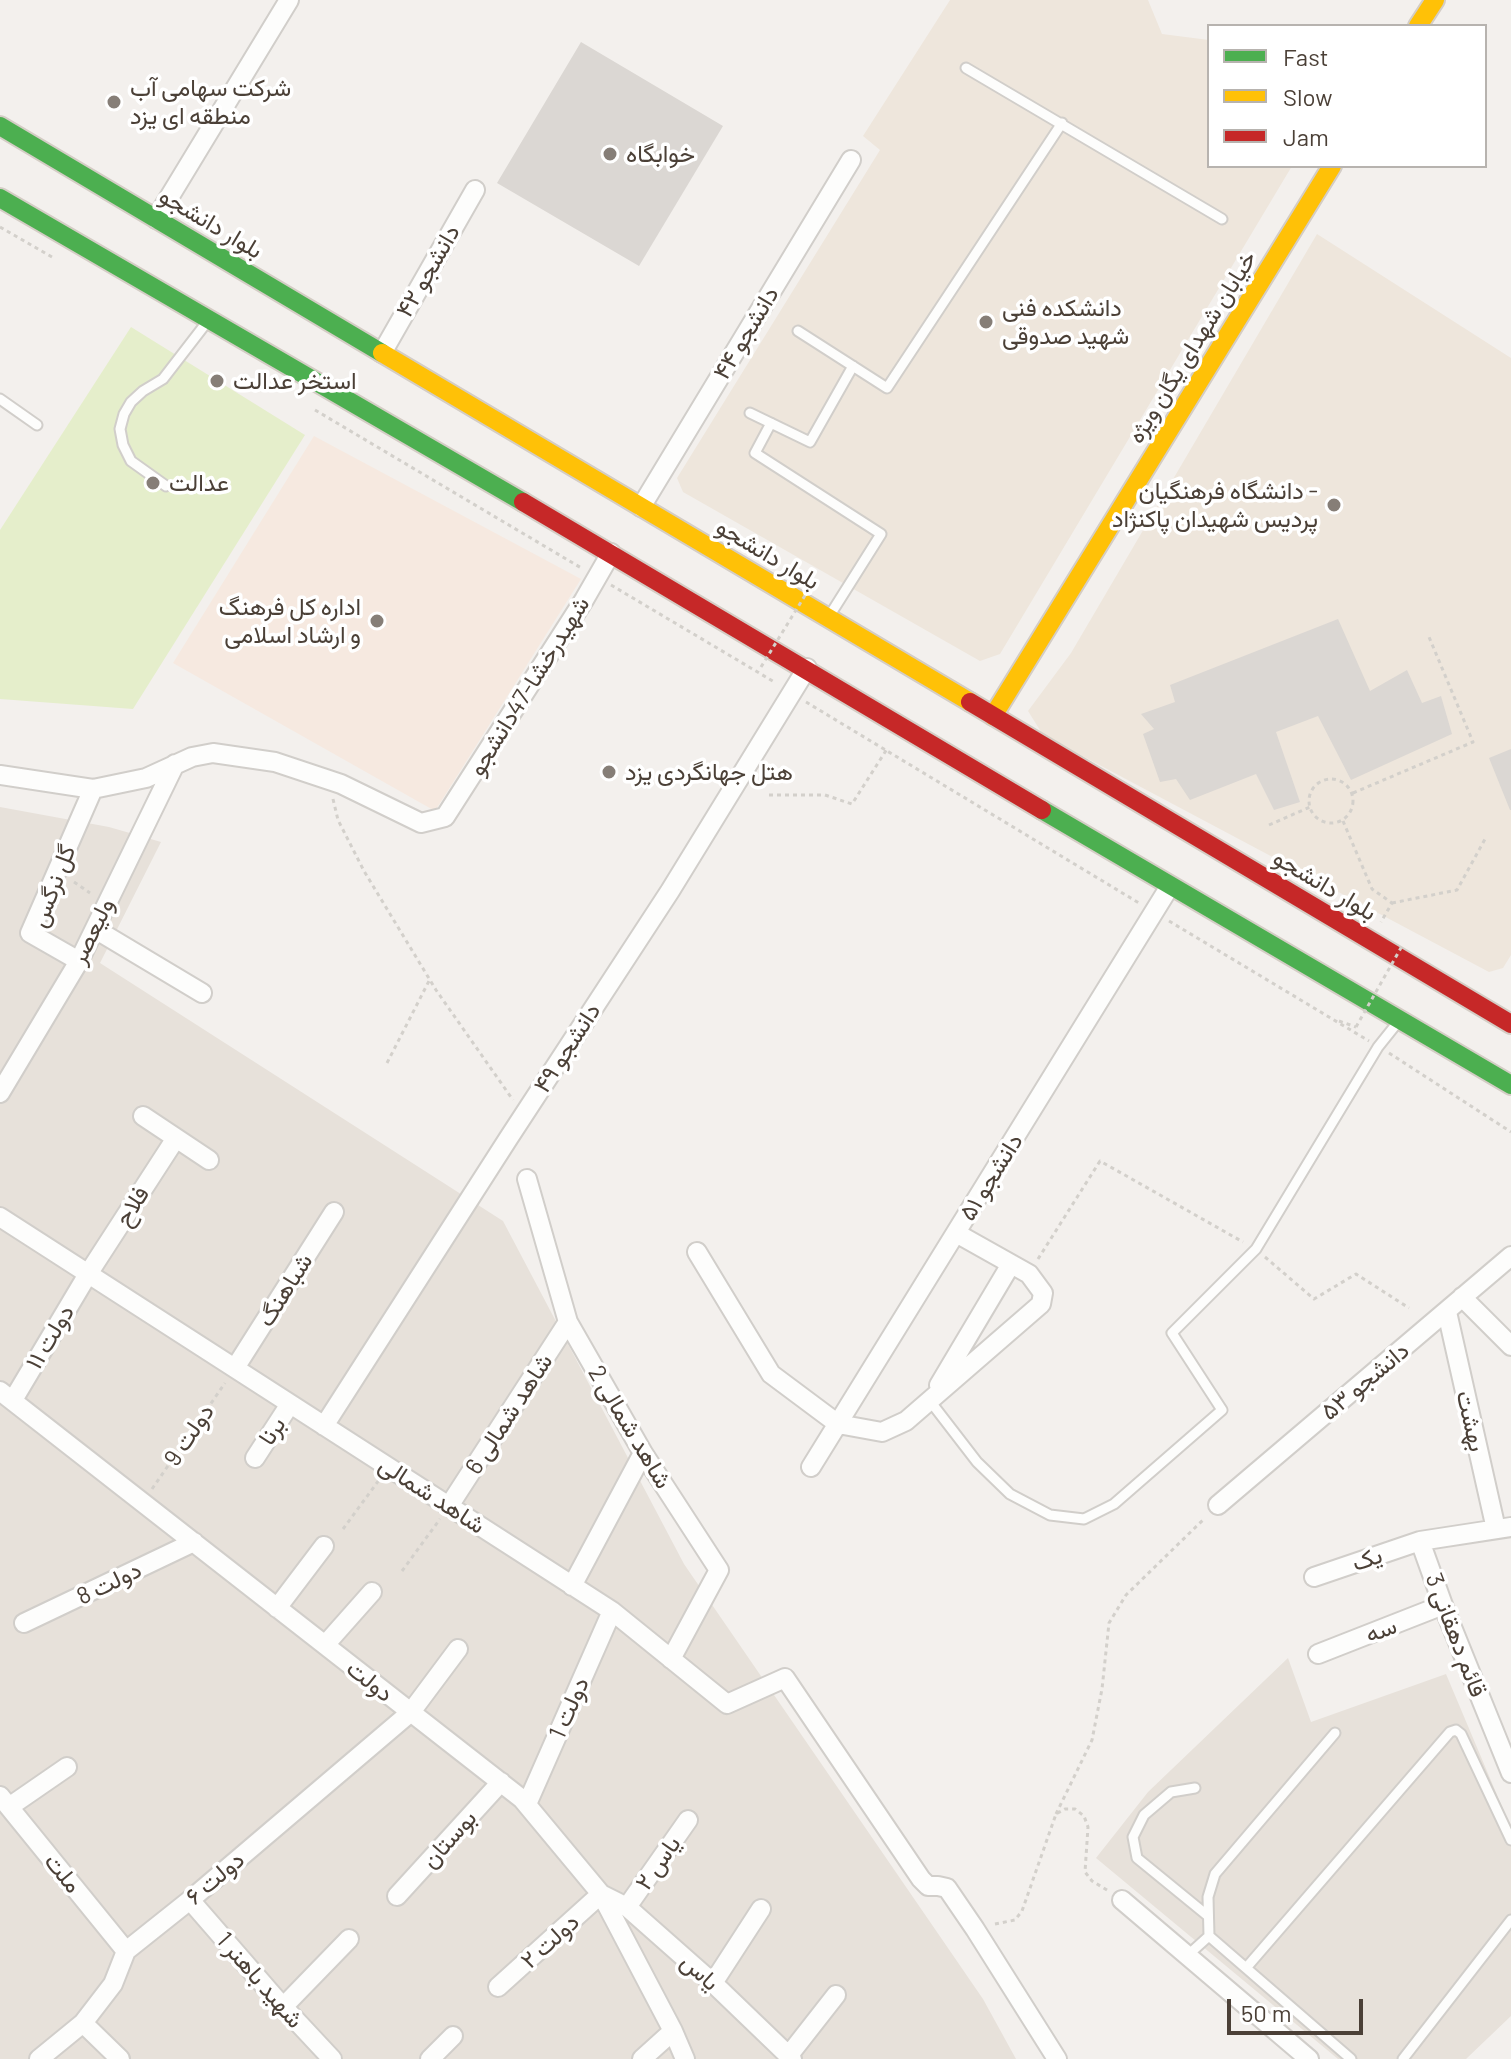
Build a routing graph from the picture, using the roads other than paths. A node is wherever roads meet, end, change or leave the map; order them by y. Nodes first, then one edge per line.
1 (289, 0) edge
2 (1435, 0) edge
3 (1419, 24) edge
4 (966, 68) dead end
5 (1062, 123) junction
6 (0, 126) edge
7 (851, 160) dead end
8 (1331, 168) edge
9 (475, 190) dead end
10 (0, 198) edge
11 (156, 219) junction
12 (1222, 219) dead end
13 (209, 320) junction
14 (798, 331) dead end
15 (382, 353) junction
16 (853, 366) junction
17 (0, 399) edge
18 (750, 413) dead end
19 (771, 423) junction
20 (37, 425) dead end
21 (166, 486) dead end
22 (641, 507) junction
23 (611, 553) junction
24 (828, 618) junction
25 (807, 668) junction
26 (993, 716) junction
27 (175, 764) junction
28 (0, 775) edge
29 (93, 789) junction
30 (1170, 886) junction
31 (95, 929) junction
32 (79, 961) junction
33 (202, 993) dead end
34 (1400, 1019) junction
35 (1511, 1024) edge
36 (1511, 1085) edge
37 (0, 1093) edge
38 (143, 1116) dead end
39 (176, 1138) junction
40 (209, 1160) dead end
41 (527, 1179) dead end
42 (334, 1212) dead end
43 (0, 1217) edge
44 (956, 1233) junction
45 (697, 1252) dead end
46 (1511, 1256) edge
47 (1011, 1264) junction
48 (88, 1274) junction
49 (1462, 1297) junction
50 (1447, 1312) junction
51 (568, 1322) junction
52 (1511, 1346) edge
53 (235, 1368) junction
54 (6, 1395) edge
55 (930, 1401) junction
56 (290, 1404) junction
57 (838, 1424) junction
58 (324, 1426) junction
59 (643, 1453) junction
60 (255, 1458) dead end
61 (811, 1467) dead end
62 (1218, 1505) road end
63 (449, 1506) junction
64 (1504, 1528) edge
65 (1420, 1541) junction
66 (194, 1542) junction
67 (324, 1546) dead end
68 (1314, 1577) dead end
69 (572, 1586) junction
70 (372, 1592) dead end
71 (1443, 1605) junction
72 (277, 1608) junction
73 (612, 1611) junction
74 (24, 1623) dead end
75 (325, 1645) junction
76 (458, 1649) dead end
77 (1318, 1654) dead end
78 (671, 1659) junction
79 (411, 1712) junction
80 (1335, 1733) dead end
81 (67, 1767) dead end
82 (1511, 1773) edge
83 (501, 1782) junction
84 (1195, 1788) dead end
85 (4, 1802) edge
86 (527, 1804) junction
87 (688, 1820) dead end
88 (1511, 1840) edge
89 (601, 1894) junction
90 (397, 1896) dead end
91 (190, 1900) junction
92 (1122, 1900) road end
93 (627, 1907) junction
94 (761, 1909) dead end
95 (1208, 1916) junction
96 (1511, 1920) edge
97 (1209, 1936) junction
98 (349, 1939) dead end
99 (126, 1951) junction
100 (1188, 1955) junction
101 (1246, 1968) junction
102 (713, 1983) junction
103 (498, 1987) dead end
104 (836, 1995) dead end
105 (283, 2007) junction
106 (83, 2023) junction
107 (673, 2031) junction
108 (453, 2036) dead end
109 (785, 2058) edge
110 (39, 2059) edge
111 (120, 2059) edge
112 (332, 2059) edge
113 (430, 2059) edge
114 (642, 2059) edge
115 (685, 2059) edge
116 (1057, 2059) edge
117 (1309, 2059) edge
118 (1351, 2059) edge
119 (1403, 2059) edge

1 - 11 street
2 - 3 main road
4 - 5 lane
5 - 12 lane
5 - 16 lane
6 - 11 main road, بلوار دانشجو
7 - 22 street, دانشجو ۴۴
8 - 26 main road, خیابان شهدای یگان ویژه
9 - 15 street, دانشجو ۴۲
10 - 13 main road
11 - 15 main road, بلوار دانشجو
13 - 21 lane
13 - 23 main road
14 - 16 lane
15 - 22 main road, بلوار دانشجو
16 - 19 lane
17 - 20 lane
18 - 19 lane
19 - 24 lane
22 - 24 main road, بلوار دانشجو
23 - 25 main road
23 - 27 street, شهیدرخشا-47دانشجو
24 - 26 main road, بلوار دانشجو
25 - 30 main road
25 - 58 street, دانشجو ۴۹
26 - 35 main road, بلوار دانشجو
27 - 29 street
27 - 31 street, ولیعصر
28 - 29 street
29 - 32 street, گل نرگس
30 - 34 main road
30 - 44 street, دانشجو ۵۱
31 - 32 street, ولیعصر
31 - 33 street
32 - 37 street, ولیعصر
34 - 36 main road
34 - 55 lane
38 - 39 street
39 - 40 street
39 - 48 street, فلاح
41 - 51 street, شاهد شمالی 2
42 - 53 street, شباهنگ
43 - 48 street, شاهد شمالی
44 - 47 street
44 - 57 street, دانشجو ۵۱
45 - 57 street
46 - 49 street, دانشجو ۵۳
47 - 55 street
47 - 55 street
48 - 53 street, شاهد شمالی
48 - 54 street, دولت ۱۱
49 - 50 street, دانشجو ۵۳
49 - 52 street
50 - 62 street, دانشجو ۵۳
50 - 64 street, بهشت
51 - 59 street, شاهد شمالی 2
51 - 63 street, شاهد شمالی 6
53 - 56 street, شاهد شمالی
54 - 66 street, دولت
55 - 57 street
56 - 58 street, شاهد شمالی
56 - 60 street, برنا
57 - 61 street, دانشجو ۵۱
58 - 63 street, شاهد شمالی
59 - 69 street
59 - 78 street, شاهد شمالی 2
63 - 69 street, شاهد شمالی
64 - 65 street, یک
65 - 68 street, یک
65 - 71 street, قائم دهقانی 3
66 - 72 street, دولت
66 - 74 street, دولت 8
67 - 72 street
69 - 73 street, شاهد شمالی
70 - 75 street
71 - 77 street, سه
71 - 82 street, قائم دهقانی 3
72 - 75 street, دولت
73 - 78 street, شاهد شمالی
73 - 86 street, دولت 1
75 - 79 street, دولت
76 - 79 street, دولت ۶
78 - 116 street, شاهد شمالی
79 - 83 street, دولت
79 - 91 street, دولت ۶
80 - 95 lane
81 - 85 street
83 - 86 street, دولت
83 - 90 street, بوستان
84 - 95 lane
85 - 99 street, ملت
86 - 89 street, دولت
87 - 93 street, یاس ۲
88 - 101 lane
89 - 93 street, یاس
89 - 103 street, دولت ۲
89 - 107 street, دولت
91 - 99 street, دولت ۶
91 - 105 street, شهید باهنر 1
92 - 100 street
93 - 102 street, یاس
94 - 102 street
95 - 97 lane
96 - 119 lane
97 - 100 lane
97 - 101 lane
98 - 105 street
99 - 106 street, دولت ۶
100 - 117 street
101 - 118 lane
102 - 109 street, یاس
104 - 109 street
105 - 112 street, شهید باهنر 1
106 - 110 street, دولت ۶
106 - 111 street
107 - 114 street
107 - 115 street, دولت
108 - 113 street

